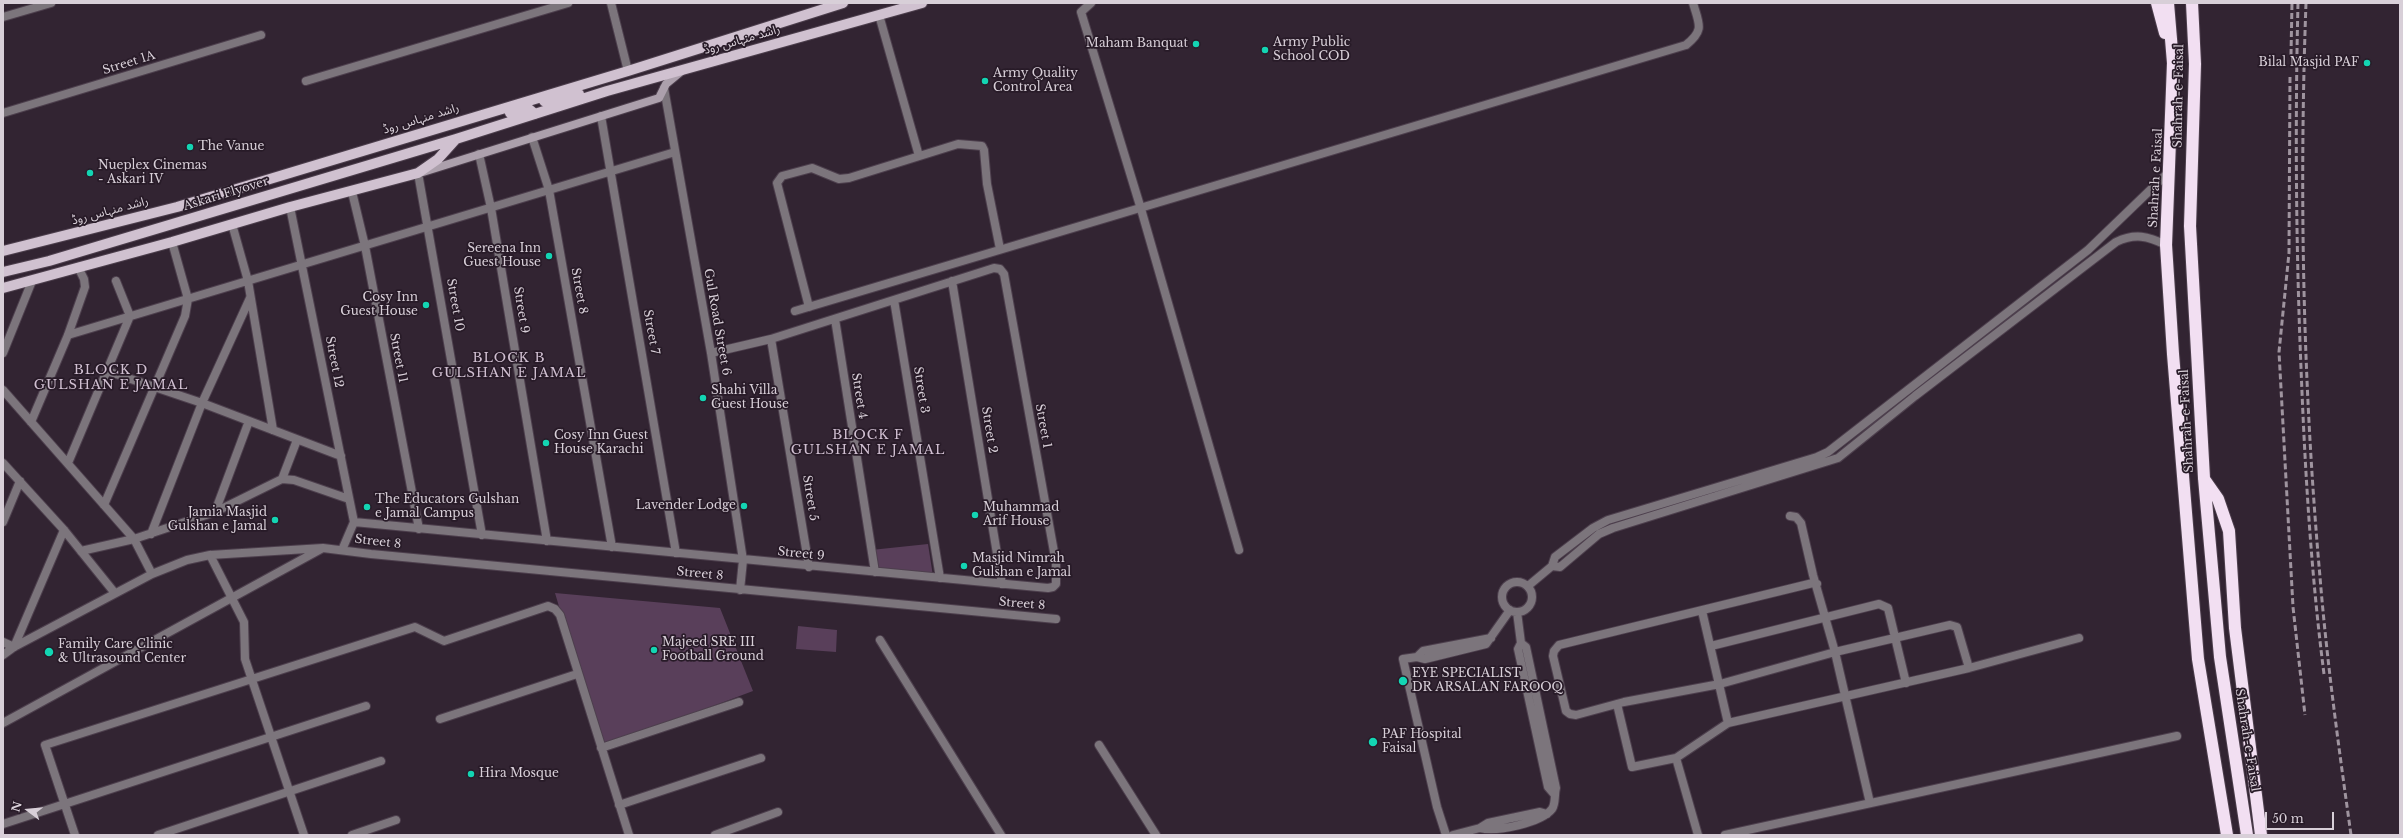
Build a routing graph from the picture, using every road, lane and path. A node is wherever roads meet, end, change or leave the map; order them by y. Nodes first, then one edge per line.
1 (51, 3) edge
2 (568, 3) edge
3 (611, 3) edge
4 (843, 3) edge
5 (922, 3) edge
6 (1091, 3) edge
7 (1693, 3) edge
8 (2157, 3) edge
9 (2168, 3) edge
10 (2192, 3) edge
11 (879, 15) junction
12 (3, 17) edge
13 (261, 35) dead end
14 (2173, 63) junction
15 (628, 70) junction
16 (683, 70) junction
17 (306, 81) dead end
18 (664, 88) junction
19 (607, 91) junction
20 (540, 97) junction
21 (3, 113) edge
22 (535, 114) junction
23 (601, 116) junction
24 (463, 120) junction
25 (532, 137) junction
26 (456, 139) junction
27 (675, 152) junction
28 (479, 154) junction
29 (919, 156) junction
30 (2170, 170) junction
31 (611, 172) junction
32 (418, 174) junction
33 (549, 190) junction
34 (352, 192) junction
35 (290, 207) junction
36 (492, 208) junction
37 (1141, 209) junction
38 (232, 224) junction
39 (429, 226) junction
40 (2108, 232) junction
41 (172, 242) junction
42 (2116, 242) junction
43 (2166, 245) junction
44 (365, 246) junction
45 (1000, 249) junction
46 (3, 251) edge
47 (2080, 256) junction
48 (302, 264) junction
49 (2087, 266) junction
50 (78, 267) junction
51 (5, 272) edge
52 (32, 281) junction
53 (116, 281) dead end
54 (248, 281) junction
55 (952, 281) junction
56 (3, 288) edge
57 (250, 298) junction
58 (188, 299) junction
59 (894, 300) junction
60 (809, 307) junction
61 (795, 311) dead end
62 (130, 316) junction
63 (835, 319) junction
64 (68, 335) junction
65 (771, 339) junction
66 (3, 353) edge
67 (711, 354) junction
68 (2173, 354) joint
69 (107, 371) junction
70 (156, 388) junction
71 (3, 390) edge
72 (1913, 393) junction
73 (202, 403) junction
74 (249, 421) junction
75 (31, 422) junction
76 (273, 430) junction
77 (297, 440) junction
78 (340, 456) junction
79 (3, 462) edge
80 (68, 464) junction
81 (2204, 478) junction
82 (282, 479) junction
83 (20, 481) junction
84 (349, 499) junction
85 (104, 505) junction
86 (215, 512) junction
87 (1790, 516) dead end
88 (3, 522) edge
89 (354, 522) junction
90 (419, 529) junction
91 (64, 530) junction
92 (151, 534) junction
93 (482, 536) junction
94 (134, 539) junction
95 (547, 541) junction
96 (612, 546) junction
97 (323, 548) junction
98 (342, 550) junction
99 (1240, 550) dead end
100 (81, 551) junction
101 (676, 553) junction
102 (210, 554) junction
103 (743, 560) junction
104 (809, 567) junction
105 (875, 572) junction
106 (152, 574) junction
107 (940, 578) junction
108 (1002, 584) junction
109 (1817, 584) junction
110 (1528, 586) junction
111 (1053, 587) joint
112 (740, 590) junction
113 (114, 592) junction
114 (233, 598) junction
115 (1513, 611) junction
116 (1702, 611) junction
117 (1826, 617) junction
118 (1056, 619) dead end
119 (1896, 638) junction
120 (2079, 638) dead end
121 (880, 640) dead end
122 (3, 642) edge
123 (1711, 646) junction
124 (14, 647) junction
125 (1836, 652) junction
126 (3, 655) edge
127 (1969, 668) junction
128 (577, 674) junction
129 (252, 680) junction
130 (1906, 683) junction
131 (1720, 684) junction
132 (1846, 697) junction
133 (739, 702) dead end
134 (1617, 704) junction
135 (366, 706) dead end
136 (440, 719) dead end
137 (3, 723) edge
138 (1728, 724) junction
139 (271, 736) junction
140 (2177, 736) dead end
141 (1099, 745) dead end
142 (601, 748) junction
143 (761, 758) dead end
144 (1676, 758) junction
145 (381, 761) dead end
146 (290, 793) junction
147 (65, 803) junction
148 (1870, 803) junction
149 (619, 805) junction
150 (778, 812) dead end
151 (396, 820) dead end
152 (3, 824) edge
153 (75, 835) edge
154 (158, 835) edge
155 (304, 835) edge
156 (352, 835) edge
157 (629, 835) edge
158 (715, 835) edge
159 (1001, 835) edge
160 (1156, 835) edge
161 (1446, 835) edge
162 (1453, 835) edge
163 (1698, 835) edge
164 (1725, 835) edge
165 (2227, 835) edge
166 (2247, 835) edge
167 (2261, 835) edge

1 - 12 street
2 - 17 street
3 - 15 street
4 - 15 main road, راشد منہاس روڈ
5 - 11 main road, راشد منہاس روڈ
6 - 37 street
7 - 37 street
8 - 14 highway
9 - 14 highway, Shahrah e Faisal
10 - 81 highway, Shahrah-e-Faisal
11 - 16 main road, راشد منہاس روڈ
11 - 29 street
13 - 21 street, Street 1A
14 - 30 highway, Shahrah e Faisal
15 - 20 main road, راشد منہاس روڈ
16 - 18 main road
16 - 19 main road, راشد منہاس روڈ
18 - 23 main road
18 - 27 street, Gul Road Street 6
19 - 20 main road
19 - 22 main road, راشد منہاس روڈ
20 - 24 main road, راشد منہاس روڈ
22 - 24 main road
22 - 26 main road, راشد منہاس روڈ
23 - 25 main road
23 - 31 street, Street 7
24 - 46 main road, راشد منہاس روڈ
25 - 28 main road
25 - 33 street, Street 8
26 - 32 main road
26 - 51 main road, Askari Flyover
27 - 31 street
27 - 67 street, Gul Road Street 6
28 - 32 main road
28 - 36 street, Street 9
29 - 45 street
29 - 60 street
30 - 40 street
30 - 43 highway, Shahrah e Faisal
31 - 33 street
31 - 101 street, Street 7
32 - 34 main road
32 - 39 street, Street 10
33 - 36 street
33 - 96 street, Street 8
34 - 35 main road
34 - 44 street, Street 11
35 - 38 main road
35 - 48 street, Street 12
36 - 39 street
36 - 95 street, Street 9
37 - 45 street
37 - 99 street
38 - 41 main road
38 - 54 street
39 - 44 street
39 - 93 street, Street 10
40 - 42 street
40 - 47 street
41 - 50 main road
41 - 58 street
42 - 43 street
42 - 49 street
43 - 68 highway, Shahrah e Faisal
44 - 48 street
44 - 90 street, Street 11
45 - 60 street
47 - 49 street
47 - 72 street
48 - 54 street
48 - 78 street, Street 12
49 - 72 street
50 - 52 main road
50 - 64 street
52 - 56 main road
52 - 66 street
53 - 62 street
54 - 57 street
54 - 58 street
55 - 59 street
55 - 108 street, Street 2
55 - 111 street, Street 1
57 - 73 street
57 - 76 street
58 - 62 street
58 - 70 street
59 - 63 street
59 - 107 street, Street 3
60 - 61 street
62 - 64 street
62 - 69 street
63 - 65 street
63 - 105 street, Street 4
64 - 75 street
65 - 67 street
65 - 104 street, Street 5
67 - 103 street, Gul Road Street 6
68 - 165 highway, Shahrah-e-Faisal
69 - 70 street
69 - 80 street
70 - 73 street
70 - 85 street
71 - 75 street
72 - 110 street
73 - 74 street
73 - 92 street
74 - 76 street
74 - 86 street
75 - 80 street
76 - 77 street
77 - 78 street
77 - 82 street
78 - 84 street, Street 12
79 - 83 street
80 - 85 street
81 - 166 highway, Shahrah-e-Faisal
81 - 167 highway
82 - 84 street
82 - 86 street
83 - 88 street
83 - 91 street
84 - 89 street, Street 12
85 - 94 street
86 - 92 street
87 - 109 street
89 - 90 street, Street 9
89 - 98 street
90 - 93 street, Street 9
91 - 100 street
91 - 124 street
92 - 94 street
93 - 95 street, Street 9
94 - 100 street
94 - 106 street
95 - 96 street, Street 9
96 - 101 street, Street 9
97 - 98 street, Street 8
97 - 102 street, Street 8
97 - 114 street
98 - 112 street, Street 8
100 - 113 street
101 - 103 street, Street 9
102 - 106 street, Street 8
102 - 114 street
103 - 104 street, Street 9
103 - 112 street, Gul Road Street 6
104 - 105 street, Street 9
105 - 107 street, Street 9
106 - 113 street, Street 8
107 - 108 street, Street 9
108 - 111 street, Street 9
109 - 116 street
109 - 117 street
110 - 115 street
110 - 115 street
112 - 118 street, Street 8
113 - 124 street, Street 8
114 - 129 street
114 - 137 street
115 - 161 street
115 - 162 street
116 - 123 street
116 - 134 street
117 - 119 street
117 - 123 street
117 - 125 street
119 - 125 street
119 - 127 street
119 - 130 street
120 - 127 street
121 - 159 street
122 - 124 street
123 - 131 street
124 - 126 street, Street 8
125 - 131 street
125 - 132 street
127 - 130 street
128 - 129 street
128 - 136 street
128 - 142 street
129 - 139 street
129 - 147 street
130 - 132 street
131 - 134 street
131 - 138 street
132 - 138 street
132 - 148 street
133 - 142 street
134 - 144 street
135 - 139 street
138 - 144 street
139 - 146 street
139 - 147 street
140 - 148 street
141 - 160 street
142 - 149 street
143 - 149 street
144 - 163 street
145 - 146 street
146 - 154 street
146 - 155 street
147 - 152 street
147 - 153 street
148 - 164 street
149 - 157 street
150 - 158 street
151 - 156 street

